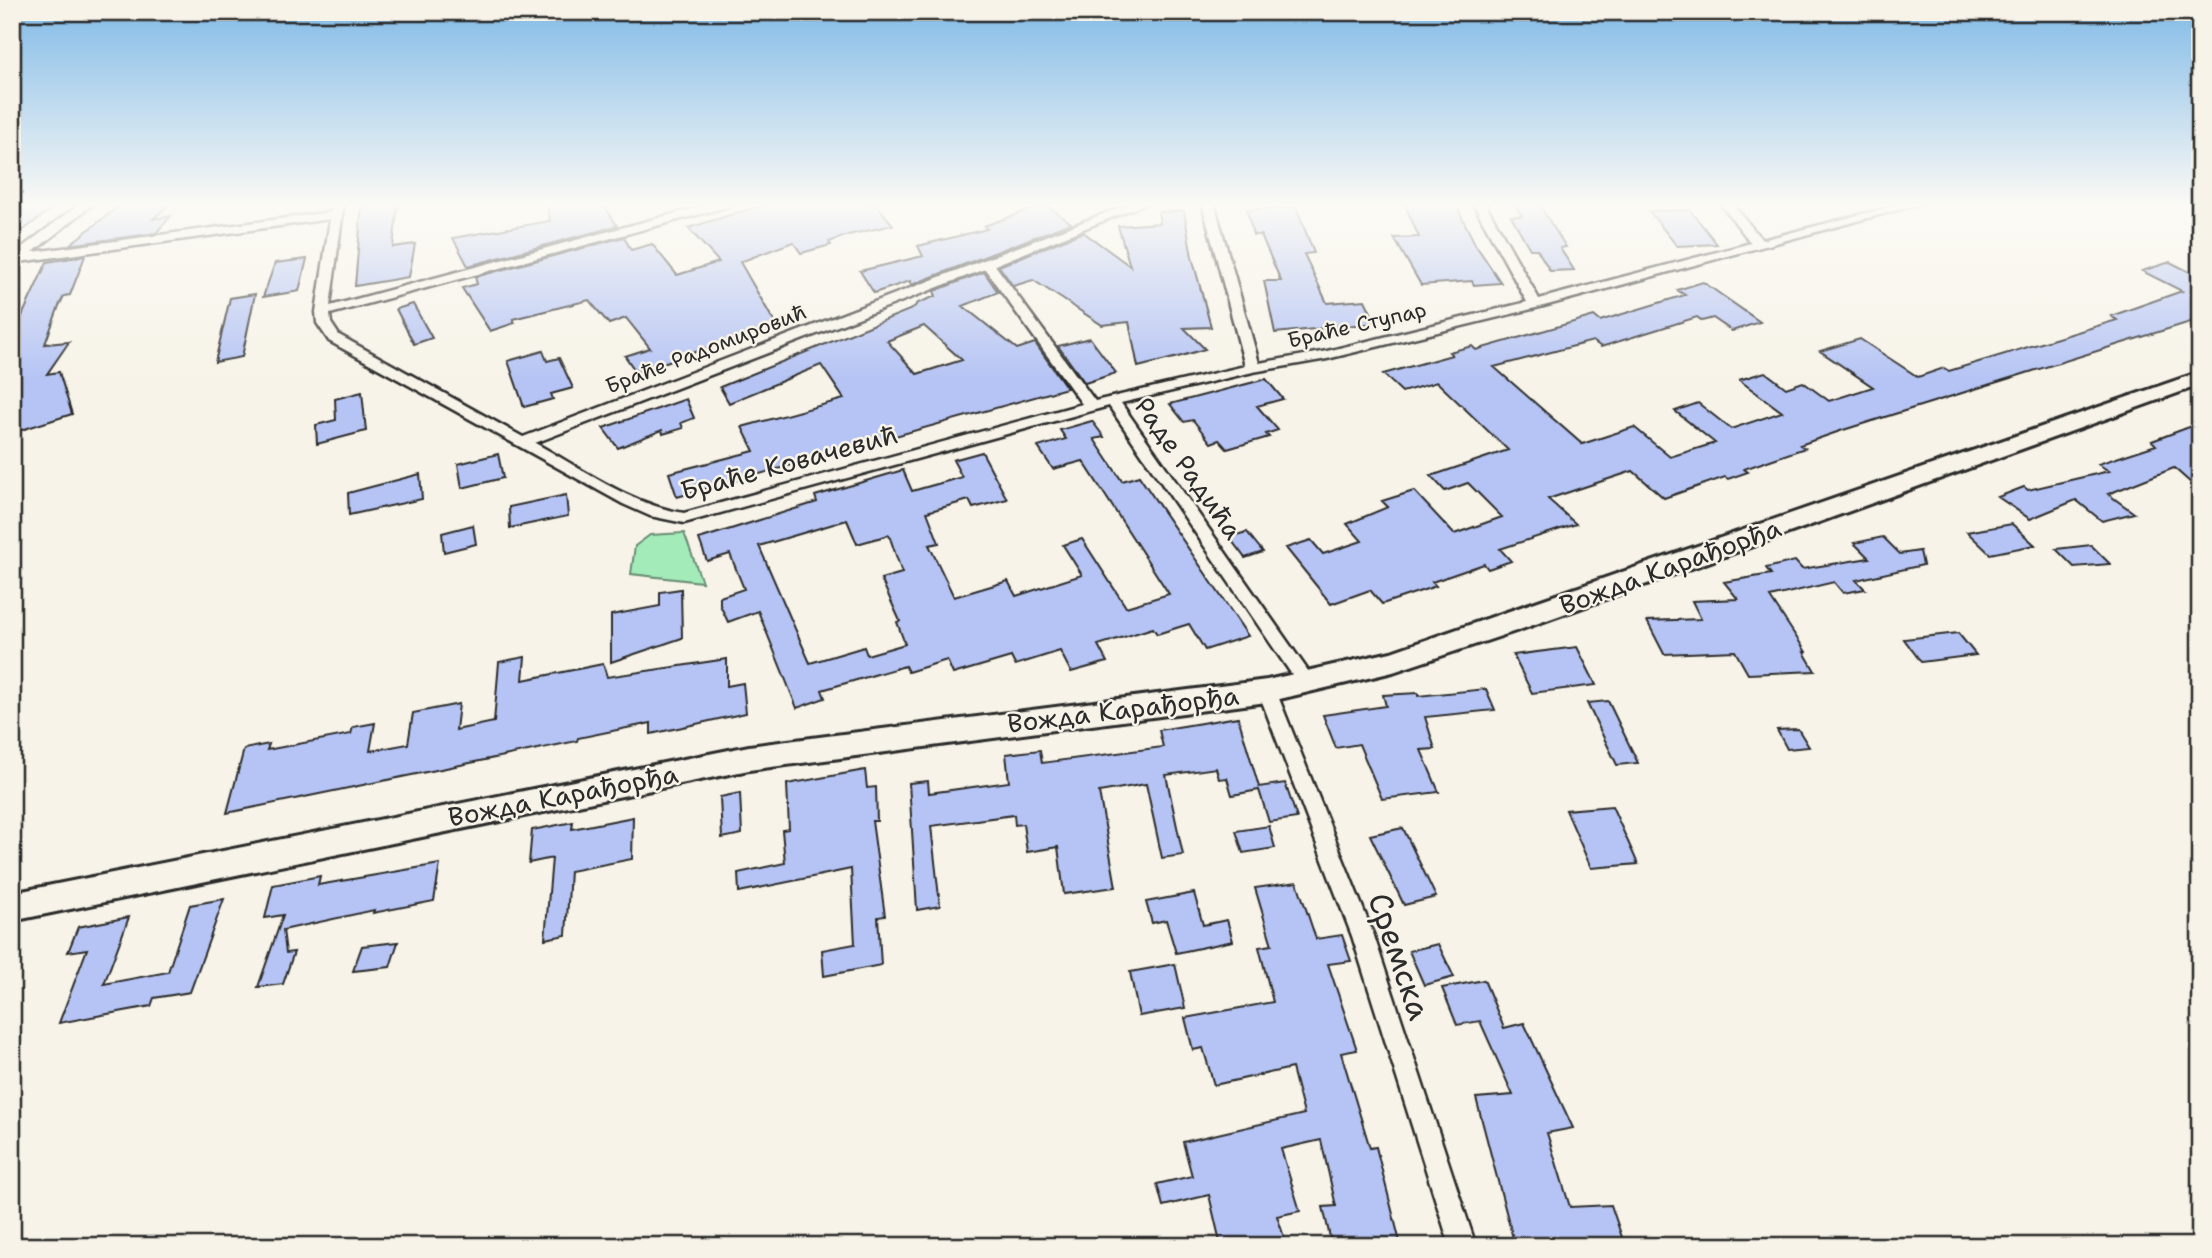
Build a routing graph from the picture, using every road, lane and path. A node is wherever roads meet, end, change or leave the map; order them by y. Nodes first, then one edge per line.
1 (330, 262) edge
2 (510, 262) edge
3 (993, 262) edge
4 (1224, 262) edge
5 (1512, 262) edge
6 (1692, 262) edge
7 (987, 264) junction
8 (1535, 304) junction
9 (323, 312) junction
10 (1253, 368) junction
11 (2200, 377) edge
12 (1113, 402) junction
13 (1091, 406) junction
14 (521, 443) junction
15 (1307, 683) junction
16 (1267, 691) junction
17 (12, 907) edge
18 (1463, 1246) edge

1 - 9 street
2 - 9 street
3 - 7 street, Браће Радомировић
4 - 10 street
5 - 8 street
6 - 8 street, Браће Ступар
7 - 13 street
7 - 14 street, Браће Радомировић
8 - 10 street, Браће Ступар
9 - 14 street, Браће Ковачевић
10 - 12 street, Раде Радића
11 - 15 main road, Вожда Карађорђа
12 - 13 street, Браће Ковачевић
12 - 15 street, Раде Радића
13 - 14 street, Браће Ковачевић
15 - 16 main road, Вожда Карађорђа
16 - 17 main road, Вожда Карађорђа
16 - 18 street, Сремска

